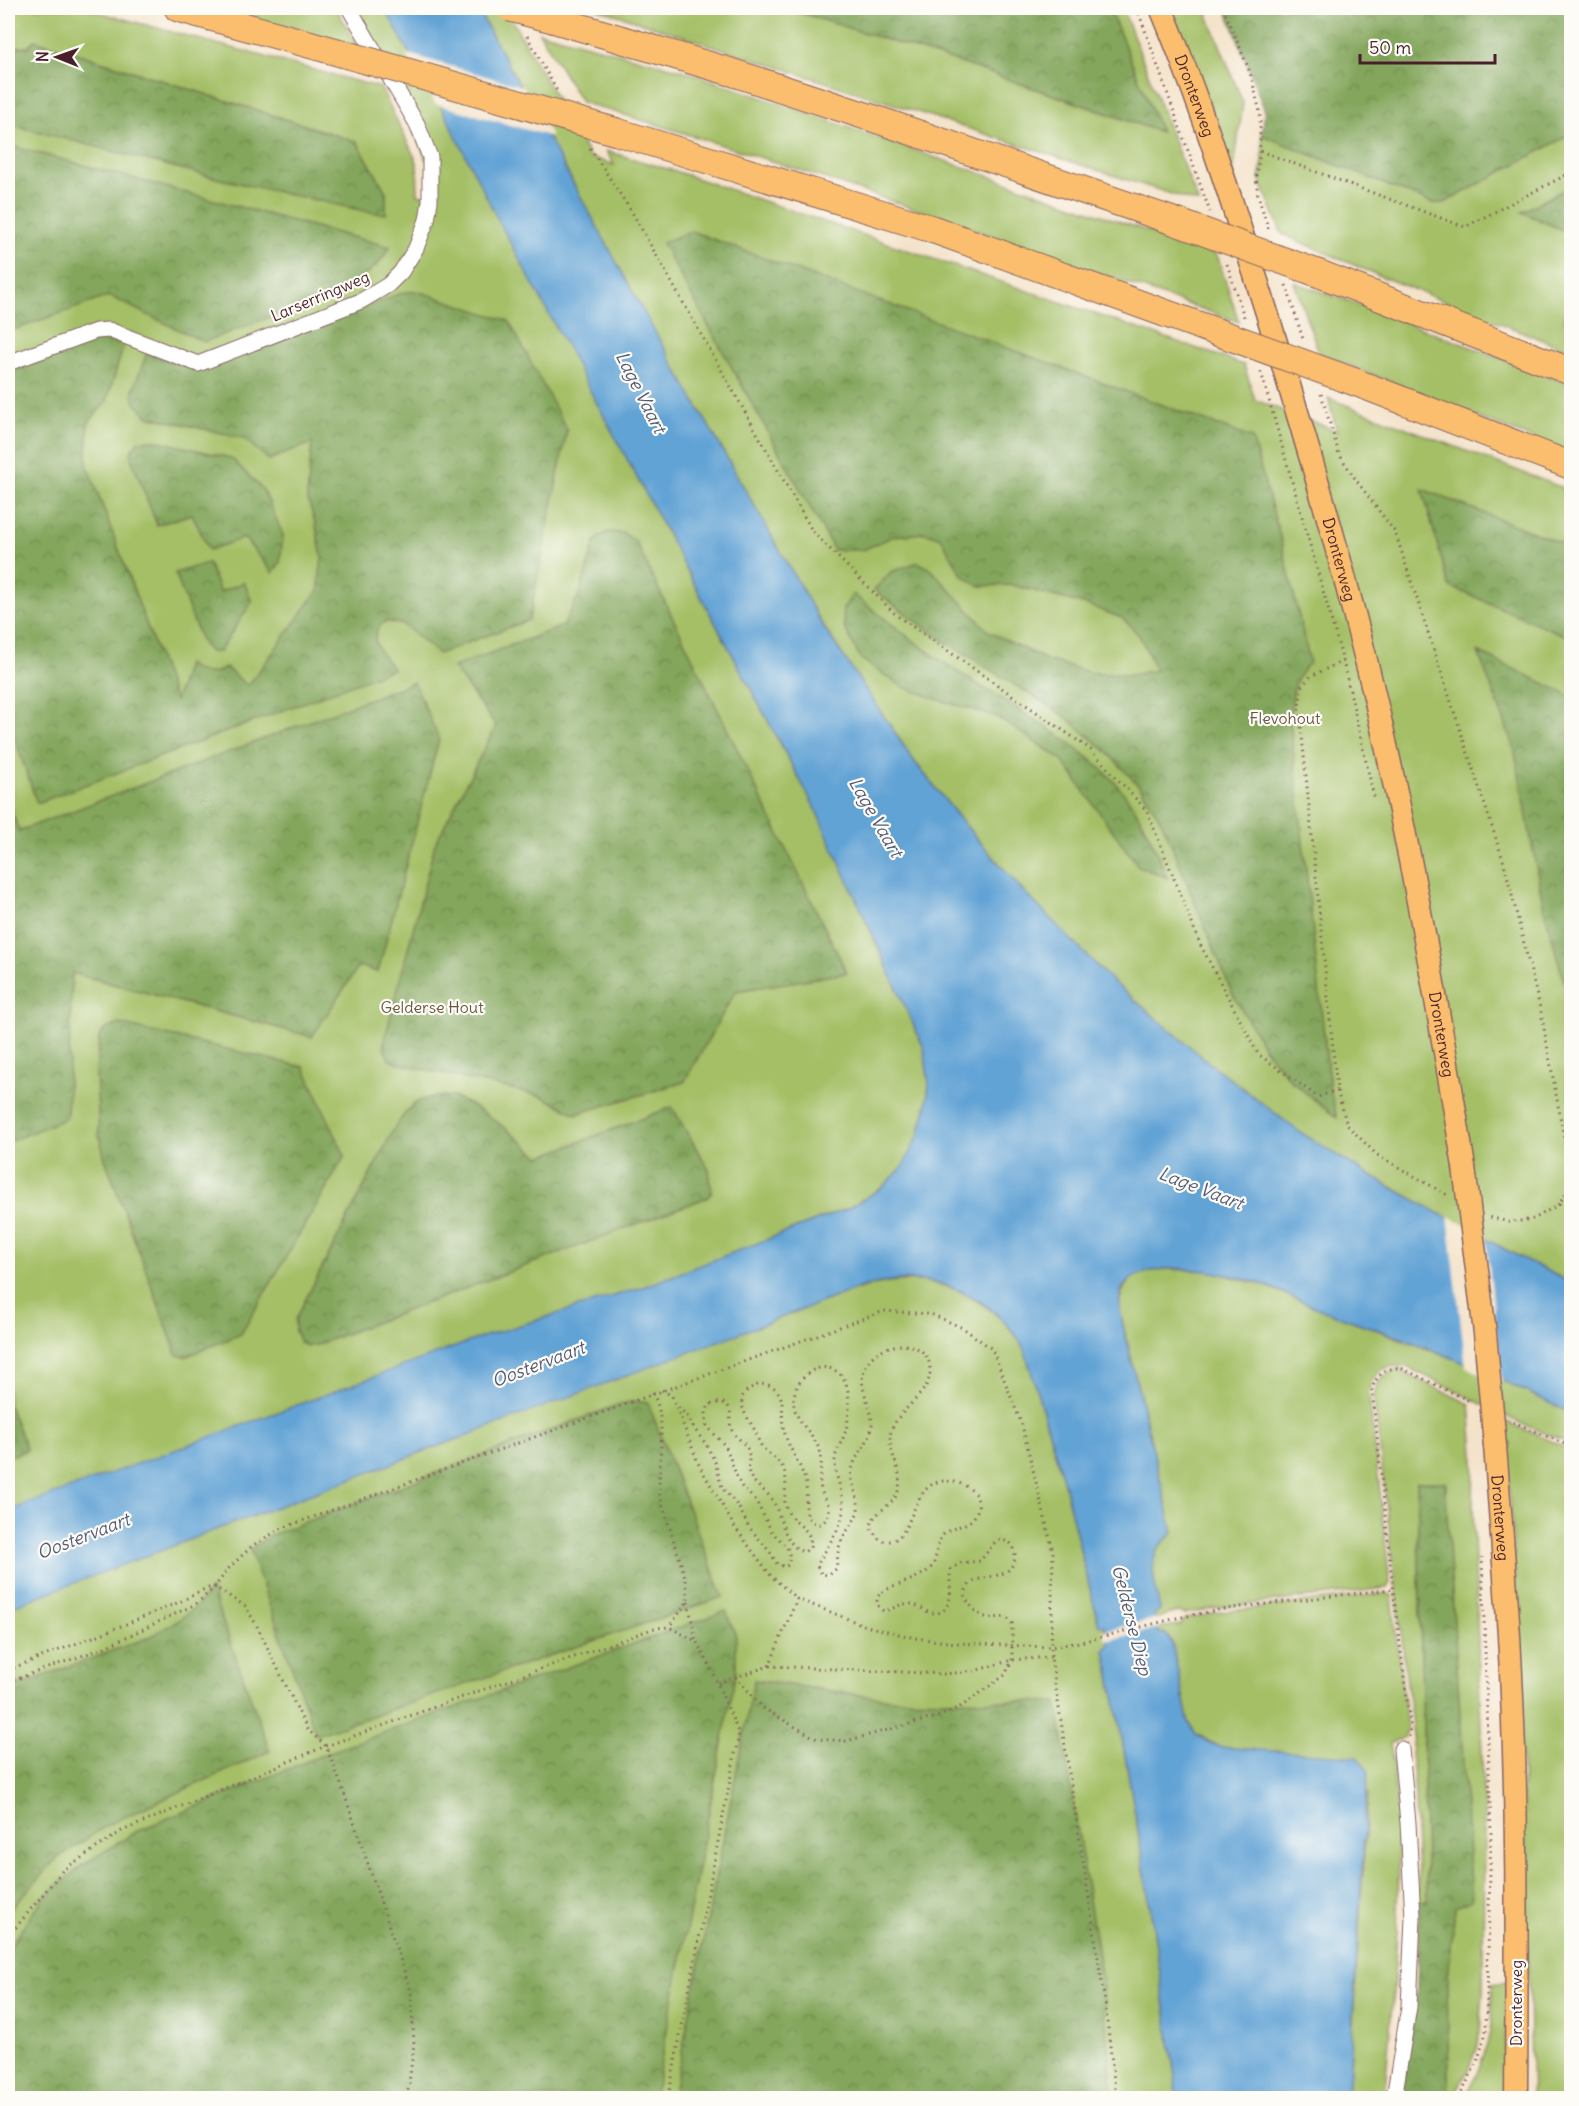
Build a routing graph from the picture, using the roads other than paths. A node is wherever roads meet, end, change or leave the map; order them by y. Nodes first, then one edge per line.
1 (178, 8) edge
2 (349, 8) edge
3 (510, 8) edge
4 (1161, 8) edge
5 (8, 363) edge
6 (1572, 372) edge
7 (1572, 466) edge
8 (1401, 1749) road end
9 (1394, 2098) edge
10 (1516, 2098) edge

1 - 7 highway, bridge
2 - 5 street, Larserringweg
3 - 6 highway, bridge
4 - 10 main road, Dronterweg, bridge
8 - 9 street

